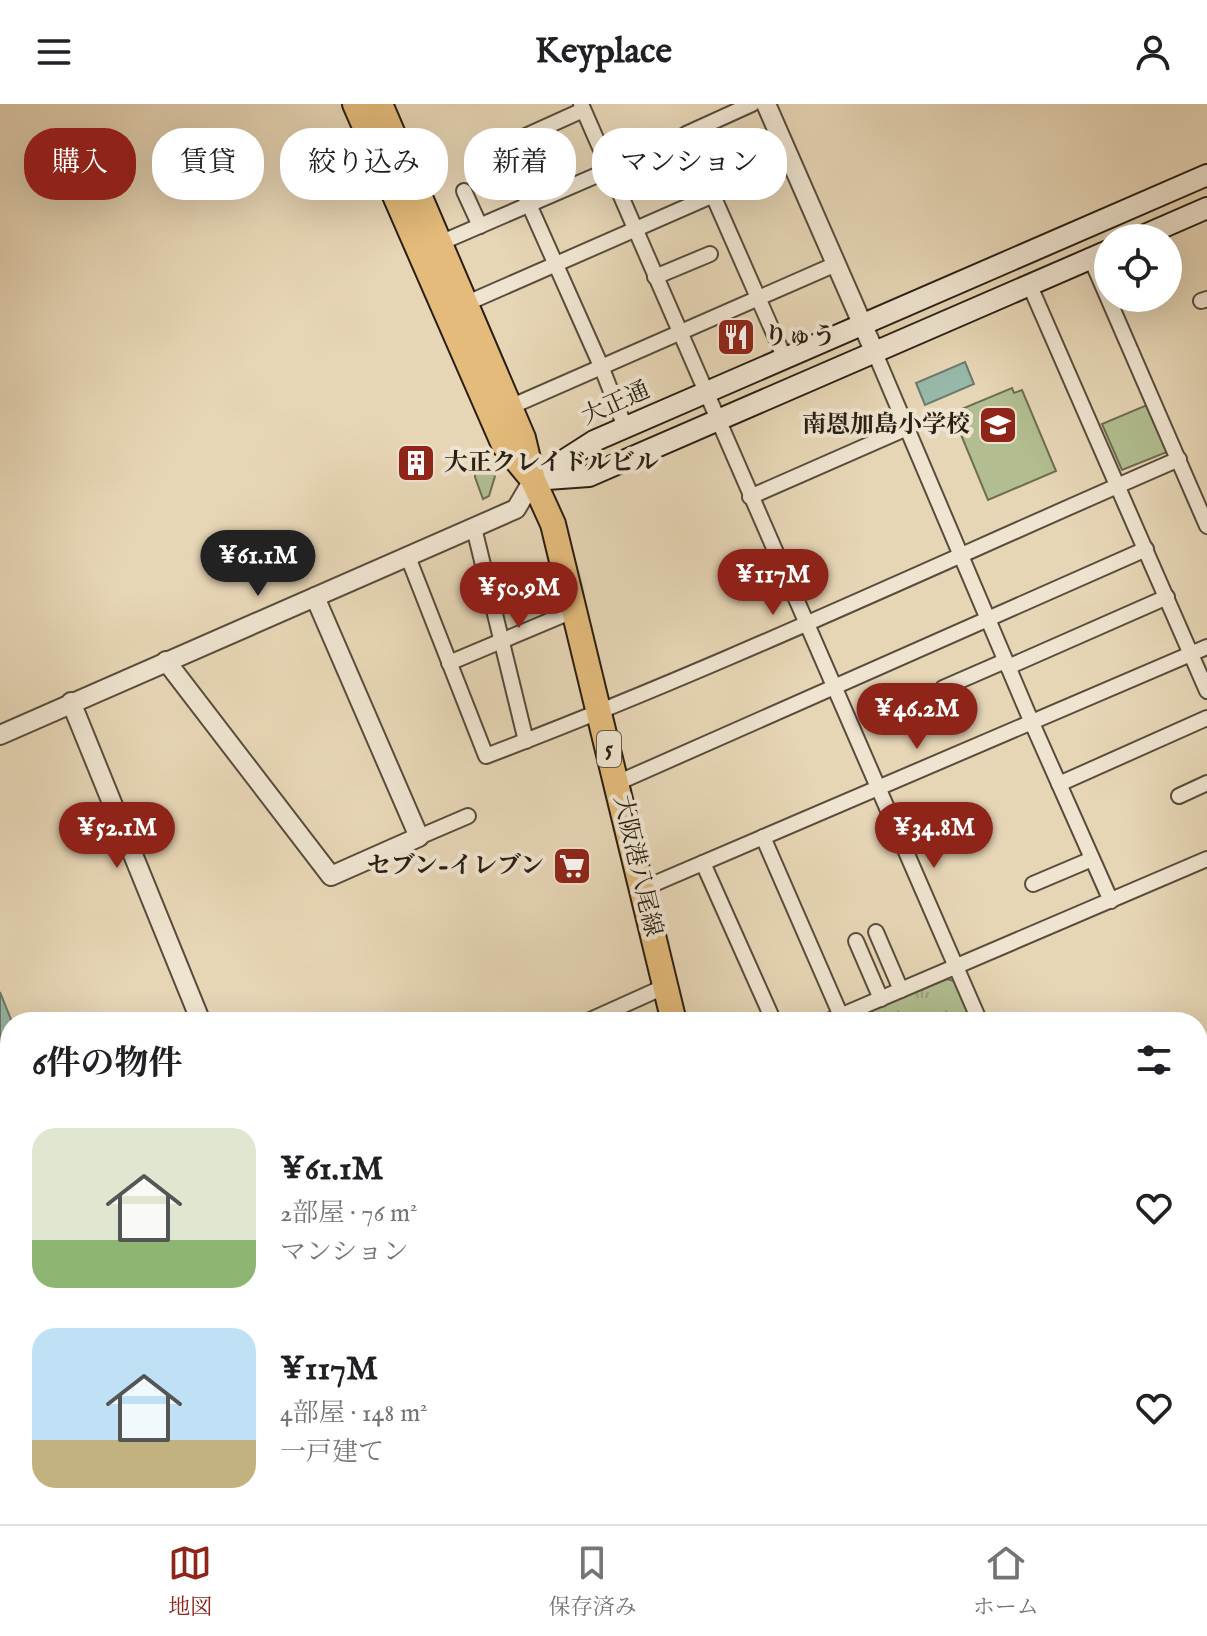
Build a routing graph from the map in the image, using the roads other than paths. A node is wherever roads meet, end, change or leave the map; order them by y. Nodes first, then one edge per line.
1 (355, 104) edge
2 (380, 104) edge
3 (752, 104) edge
4 (766, 104) edge
5 (582, 107) edge
6 (539, 128) edge
7 (699, 128) edge
8 (592, 130) edge
9 (791, 161) junction
10 (787, 163) edge
11 (1207, 175) edge
12 (592, 178) edge
13 (468, 200) edge
14 (528, 200) edge
15 (622, 200) edge
16 (701, 200) edge
17 (714, 200) edge
18 (530, 205) junction
19 (1207, 208) edge
20 (1170, 224) edge
21 (480, 226) junction
22 (634, 229) junction
23 (440, 243) junction
24 (710, 254) dead end
25 (1094, 257) edge
26 (556, 263) junction
27 (836, 264) junction
28 (655, 277) junction
29 (1030, 286) junction
30 (757, 299) junction
31 (465, 304) junction
32 (1121, 312) edge
33 (863, 324) junction
34 (679, 333) junction
35 (875, 353) junction
36 (785, 359) junction
37 (601, 366) junction
38 (705, 394) junction
39 (510, 407) junction
40 (717, 422) junction
41 (625, 427) junction
42 (907, 428) junction
43 (1179, 459) junction
44 (533, 480) junction
45 (1118, 485) junction
46 (750, 497) junction
47 (1207, 526) edge
48 (474, 528) junction
49 (1146, 549) junction
50 (408, 557) junction
51 (961, 557) junction
52 (315, 597) junction
53 (1167, 597) junction
54 (575, 610) junction
55 (987, 619) junction
56 (806, 623) junction
57 (502, 641) junction
58 (1207, 647) edge
59 (1191, 655) junction
60 (166, 661) junction
61 (449, 663) junction
62 (1006, 664) junction
63 (834, 687) junction
64 (943, 688) dead end
65 (1207, 691) edge
66 (71, 702) junction
67 (600, 711) junction
68 (1207, 718) edge
69 (1032, 723) junction
70 (0, 735) edge
71 (526, 741) junction
72 (617, 783) junction
73 (1207, 783) edge
74 (1059, 784) junction
75 (877, 788) junction
76 (1179, 796) dead end
77 (468, 816) dead end
78 (419, 837) junction
79 (763, 837) junction
80 (1092, 859) junction
81 (1207, 859) edge
82 (703, 863) junction
83 (1033, 884) dead end
84 (642, 889) junction
85 (1111, 901) junction
86 (876, 932) dead end
87 (856, 941) dead end
88 (956, 967) junction
89 (666, 986) junction
90 (901, 990) junction
91 (881, 999) junction
92 (197, 1012) edge
93 (608, 1012) edge
94 (672, 1012) edge
95 (770, 1012) edge
96 (839, 1012) edge
97 (850, 1012) edge
98 (976, 1012) edge

1 - 44 main road, 大阪港八尾線 / 5
2 - 23 main road, 大阪港八尾線 / 5
3 - 7 street
4 - 9 street
5 - 6 street
5 - 8 street
9 - 10 street
9 - 27 street
11 - 33 main road, 大正通
12 - 18 street
13 - 21 street
14 - 18 street
15 - 22 street
16 - 22 street
17 - 30 street
18 - 21 street
18 - 26 street
19 - 20 main road
21 - 23 street
22 - 26 street
22 - 28 street
23 - 31 main road, 大阪港八尾線 / 5
24 - 28 street
25 - 29 main road
26 - 31 street
26 - 37 street
27 - 30 street
27 - 33 street
28 - 34 street
29 - 35 main road
29 - 45 street
30 - 34 street
30 - 36 street
31 - 39 main road, 大阪港八尾線 / 5
32 - 43 street
33 - 35 street
33 - 36 main road, 大正通
34 - 37 street
34 - 38 street
35 - 40 main road
35 - 42 street
36 - 38 main road, 大正通
37 - 39 street
37 - 41 street
38 - 40 street
38 - 41 main road, 大正通
39 - 44 main road, 大阪港八尾線 / 5
40 - 44 main road
40 - 46 street
41 - 44 main road, 大正通
42 - 46 street
42 - 51 street
43 - 45 street
43 - 47 street
44 - 48 street
44 - 54 main road, 大阪港八尾線 / 5
45 - 49 street
45 - 51 street
46 - 56 street
48 - 50 street
48 - 57 street
49 - 53 street
49 - 55 street
50 - 52 street
50 - 61 street
51 - 55 street
51 - 56 street
52 - 60 street
52 - 78 street
53 - 59 street
53 - 62 street
54 - 57 street
54 - 67 main road, 大阪港八尾線 / 5
55 - 62 street
55 - 63 street
56 - 63 street
56 - 67 street
57 - 61 street
57 - 71 street
58 - 59 street
59 - 65 street
59 - 69 street
60 - 66 street
60 - 78 street
61 - 71 street
62 - 64 street
62 - 69 street
63 - 72 street
63 - 75 street
66 - 70 street
66 - 92 street
67 - 71 street
67 - 72 main road, 大阪港八尾線 / 5
68 - 74 street
69 - 74 street
69 - 75 street
72 - 84 main road, 大阪港八尾線 / 5
73 - 76 street
74 - 80 street
75 - 79 street
75 - 88 street
77 - 78 street
79 - 82 street
79 - 96 street
80 - 83 street
80 - 85 street
81 - 85 street
82 - 84 street
82 - 95 street
84 - 89 main road, 大阪港八尾線 / 5
85 - 88 street
86 - 90 street
87 - 91 street
88 - 90 street
88 - 98 street
89 - 93 street
89 - 94 main road, 大阪港八尾線 / 5
90 - 91 street
91 - 97 street

